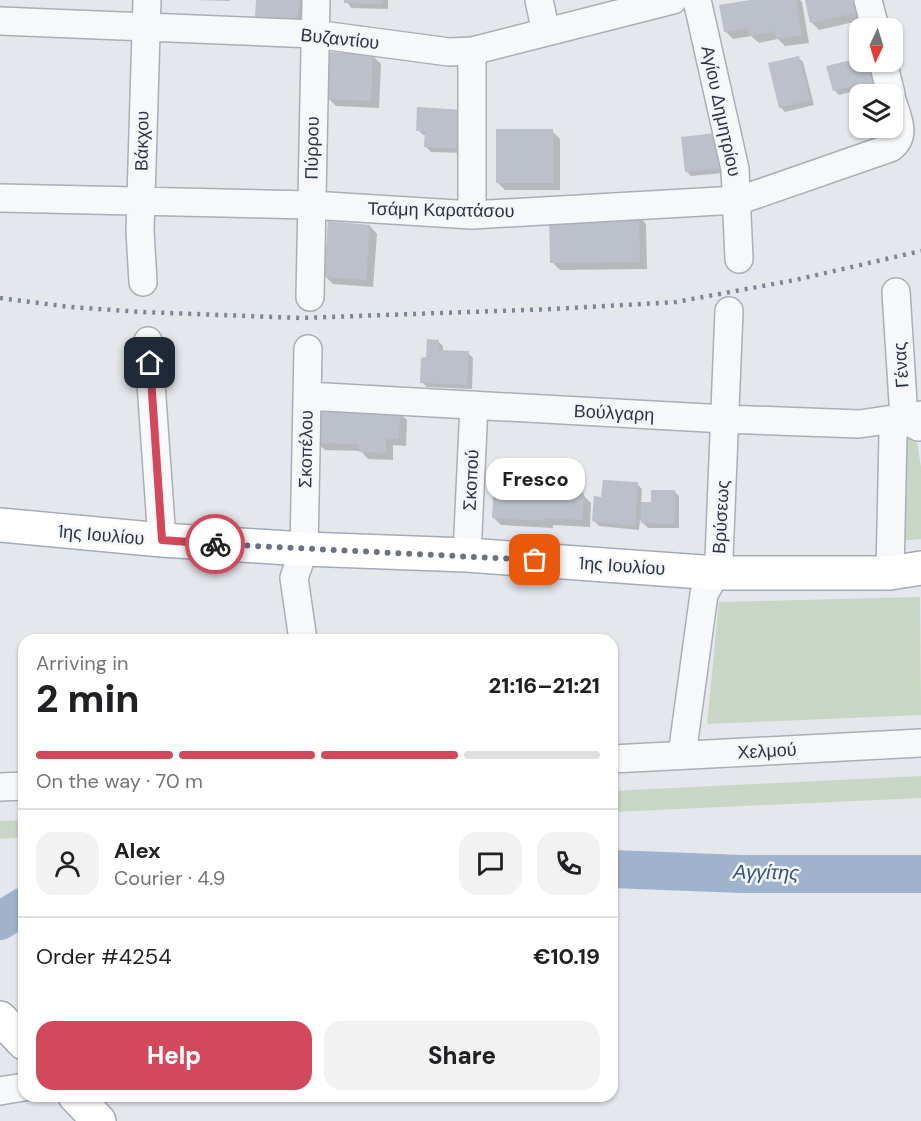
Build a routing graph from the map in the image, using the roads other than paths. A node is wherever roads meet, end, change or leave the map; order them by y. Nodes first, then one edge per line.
1 (147, 0) edge
2 (316, 0) edge
3 (539, 0) edge
4 (673, 0) edge
5 (697, 0) edge
6 (868, 0) edge
7 (872, 18) edge
8 (0, 21) edge
9 (145, 27) junction
10 (546, 32) junction
11 (315, 34) junction
12 (472, 51) junction
13 (900, 138) edge
14 (0, 198) edge
15 (736, 200) junction
16 (141, 203) junction
17 (311, 206) junction
18 (472, 215) junction
19 (739, 259) dead end
20 (143, 282) dead end
21 (896, 292) dead end
22 (310, 297) dead end
23 (729, 311) dead end
24 (148, 341) dead end
25 (308, 349) dead end
26 (307, 396) junction
27 (474, 405) junction
28 (725, 419) junction
29 (916, 421) edge
30 (0, 525) edge
31 (162, 540) junction
32 (304, 549) junction
33 (467, 555) junction
34 (905, 571) edge
35 (716, 573) junction
36 (302, 634) edge
37 (921, 743) edge
38 (682, 755) junction
39 (618, 759) edge
40 (18, 786) edge
41 (0, 787) edge
42 (0, 1018) edge
43 (18, 1037) edge
44 (18, 1088) edge
45 (0, 1091) edge
46 (81, 1102) edge
47 (99, 1121) edge

1 - 9 street, Βάκχου
2 - 11 street, Πύρρου
3 - 10 street
4 - 10 street, Βυζαντίου
5 - 15 street, Αγίου Δημητρίου
6 - 7 street
8 - 9 street, Βυζαντίου
9 - 11 street, Βυζαντίου
9 - 16 street, Βάκχου
10 - 12 street, Βυζαντίου
11 - 12 street, Βυζαντίου
11 - 17 street, Πύρρου
12 - 18 street
13 - 15 street, Τσάμη Καρατάσου
14 - 16 street, Τσάμη Καρατάσου
15 - 18 street, Τσάμη Καρατάσου
15 - 19 street, Αγίου Δημητρίου
16 - 17 street, Τσάμη Καρατάσου
16 - 20 street, Βάκχου
17 - 18 street, Τσάμη Καρατάσου
17 - 22 street, Πύρρου
21 - 29 street, Γένας
23 - 28 street, Βρύσεως
24 - 31 street
25 - 26 street, Σκοπέλου
26 - 27 street, Βούλγαρη
26 - 32 street, Σκοπέλου
27 - 28 street, Βούλγαρη
27 - 33 street, Σκοπού
28 - 29 street, Βούλγαρη
28 - 35 street, Βρύσεως
29 - 34 street
30 - 31 main road, 1ης Ιουλίου
31 - 32 main road, 1ης Ιουλίου
32 - 33 main road, 1ης Ιουλίου
32 - 36 street, Σκοπέλου
33 - 35 main road, 1ης Ιουλίου
34 - 35 main road, 1ης Ιουλίου
35 - 38 street, Βρύσεως
37 - 38 street, Χελμού
38 - 39 street, Χελμού
40 - 41 street
42 - 43 main road
44 - 45 street
46 - 47 main road

